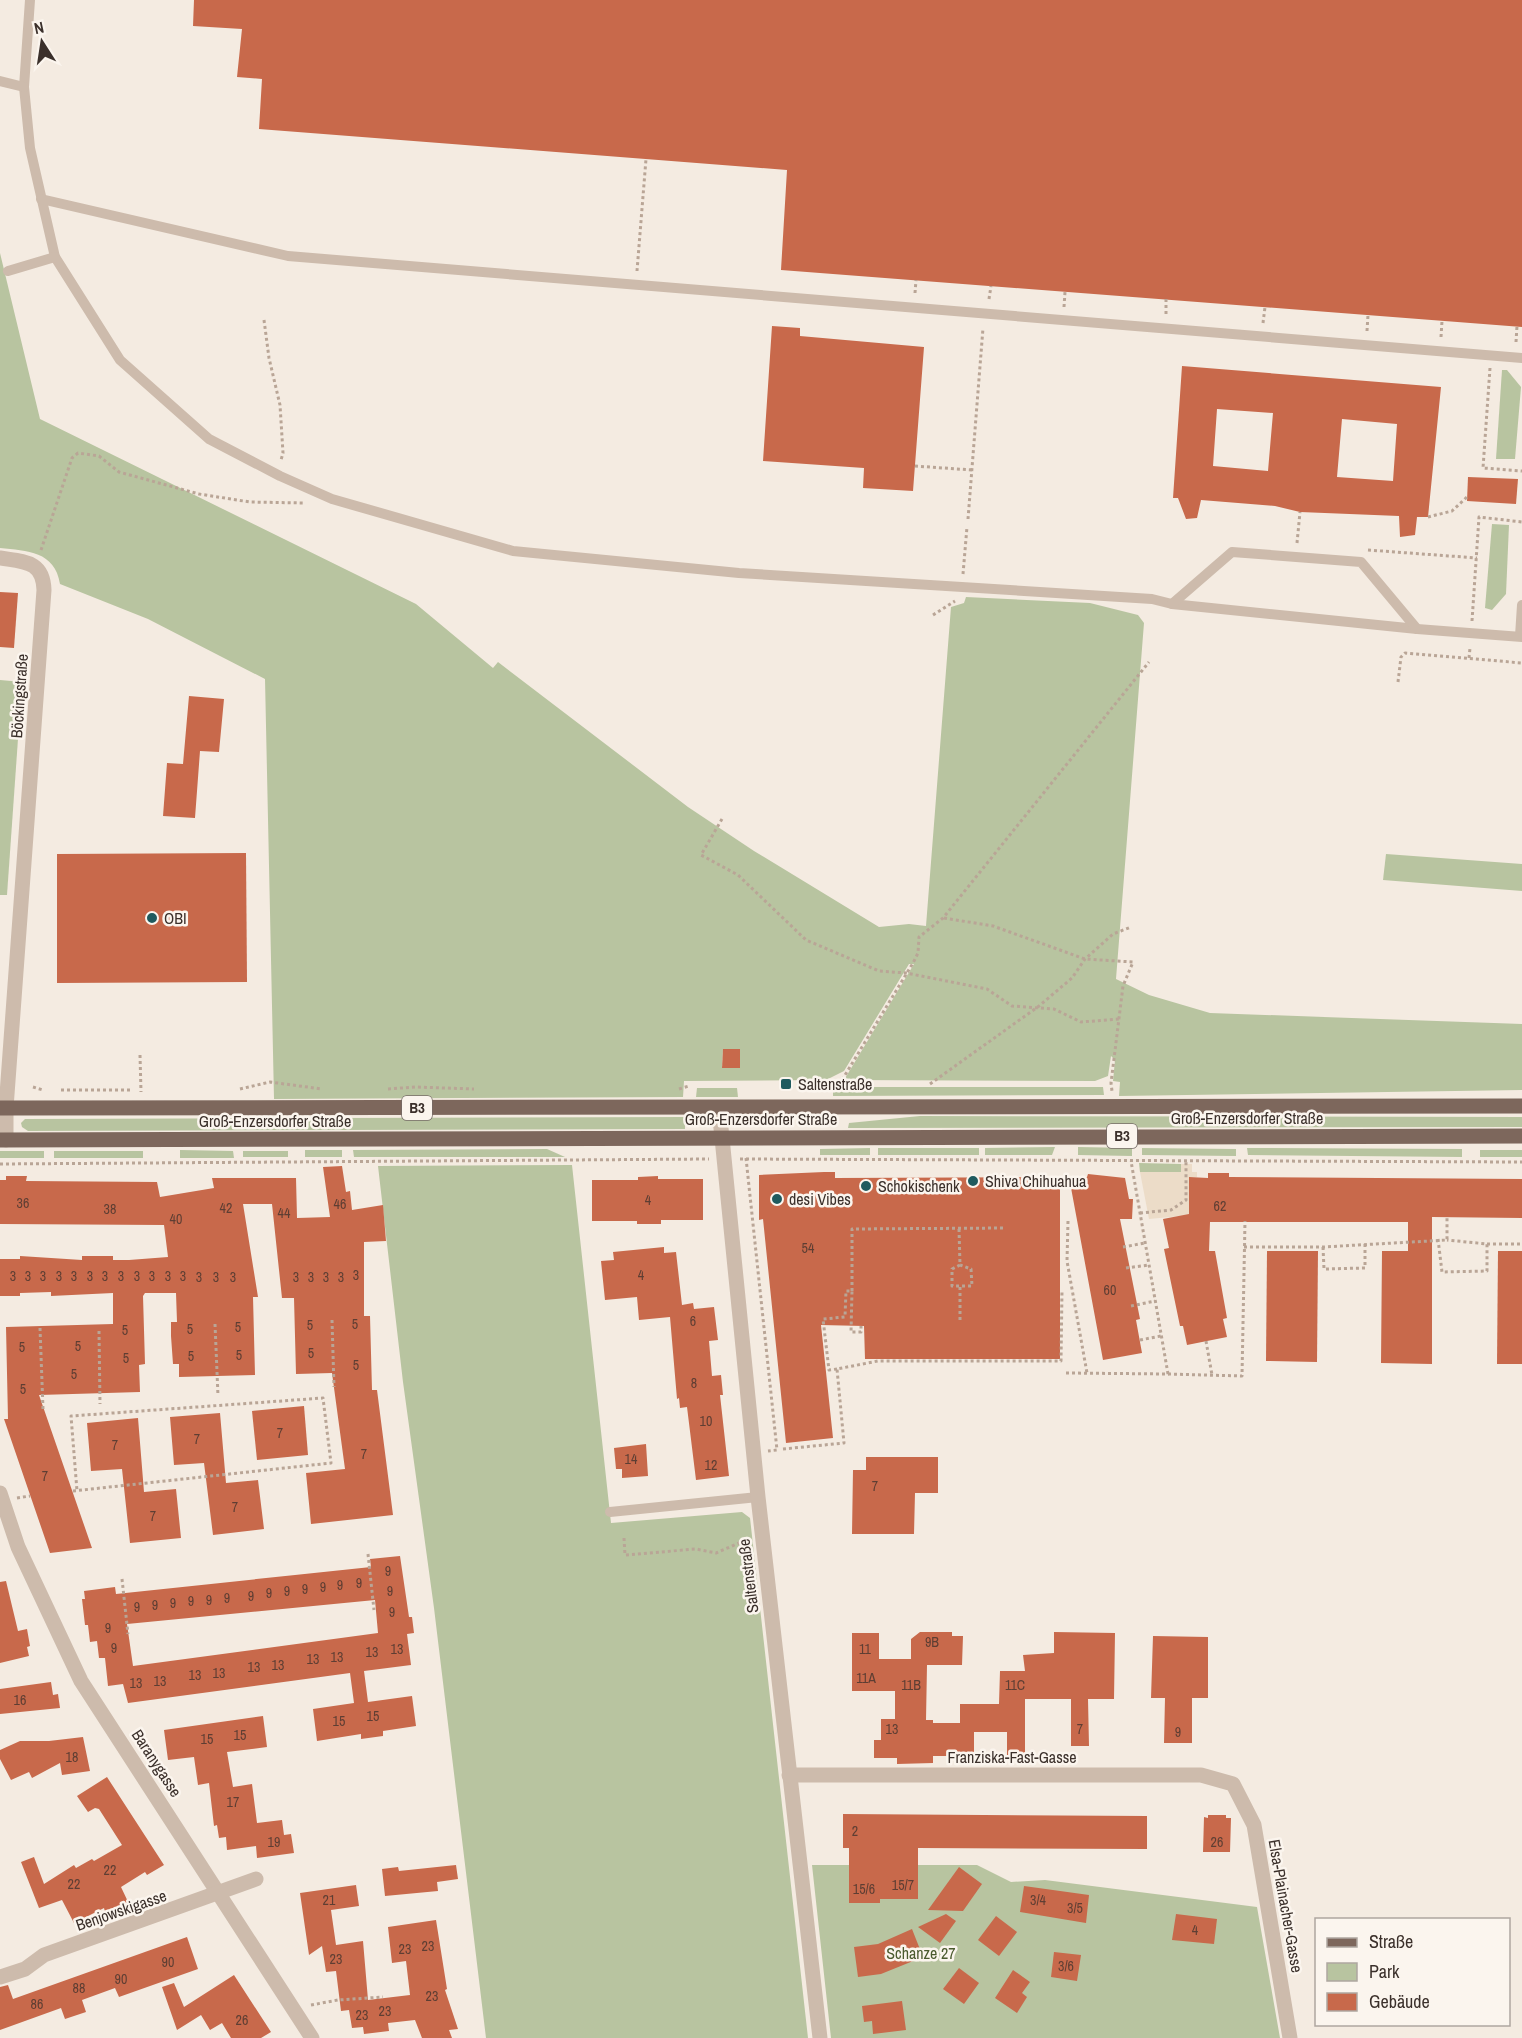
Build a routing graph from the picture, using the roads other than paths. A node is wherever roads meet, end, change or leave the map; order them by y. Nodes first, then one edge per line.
1 (30, 0) edge
2 (0, 81) edge
3 (24, 87) junction
4 (41, 199) junction
5 (55, 257) junction
6 (8, 271) dead end
7 (1522, 358) edge
8 (0, 558) edge
9 (1172, 604) junction
10 (1522, 605) edge
11 (1417, 629) junction
12 (1521, 637) edge
13 (1522, 1106) edge
14 (3, 1108) edge
15 (719, 1108) junction
16 (722, 1136) junction
17 (1522, 1136) edge
18 (3, 1140) edge
19 (6, 1496) edge
20 (758, 1497) junction
21 (610, 1512) dead end
22 (789, 1775) junction
23 (1233, 1784) joint
24 (256, 1879) dead end
25 (219, 1893) junction
26 (0, 1977) edge
27 (312, 2038) edge
28 (820, 2038) edge
29 (1290, 2038) edge

1 - 3 lane
2 - 3 lane
3 - 4 lane
4 - 5 lane
4 - 7 lane
5 - 6 lane
5 - 9 lane
8 - 14 street, Böckingstraße
9 - 11 lane
9 - 11 lane
10 - 12 lane
11 - 12 lane
13 - 15 main road, Groß-Enzersdorfer Straße / B3
14 - 15 main road, Groß-Enzersdorfer Straße / B3
14 - 18 street, Böckingstraße
15 - 16 street, Saltenstraße
16 - 17 main road, Groß-Enzersdorfer Straße / B3
16 - 18 main road, Groß-Enzersdorfer Straße / B3
16 - 20 street, Saltenstraße
19 - 25 street, Baranygasse
20 - 21 lane
20 - 22 street, Saltenstraße
22 - 23 street, Franziska-Fast-Gasse
22 - 28 street, Saltenstraße
23 - 29 street, Elsa-Plainacher-Gasse
24 - 25 street, Benjowskigasse
25 - 26 street, Benjowskigasse
25 - 27 street, Baranygasse

